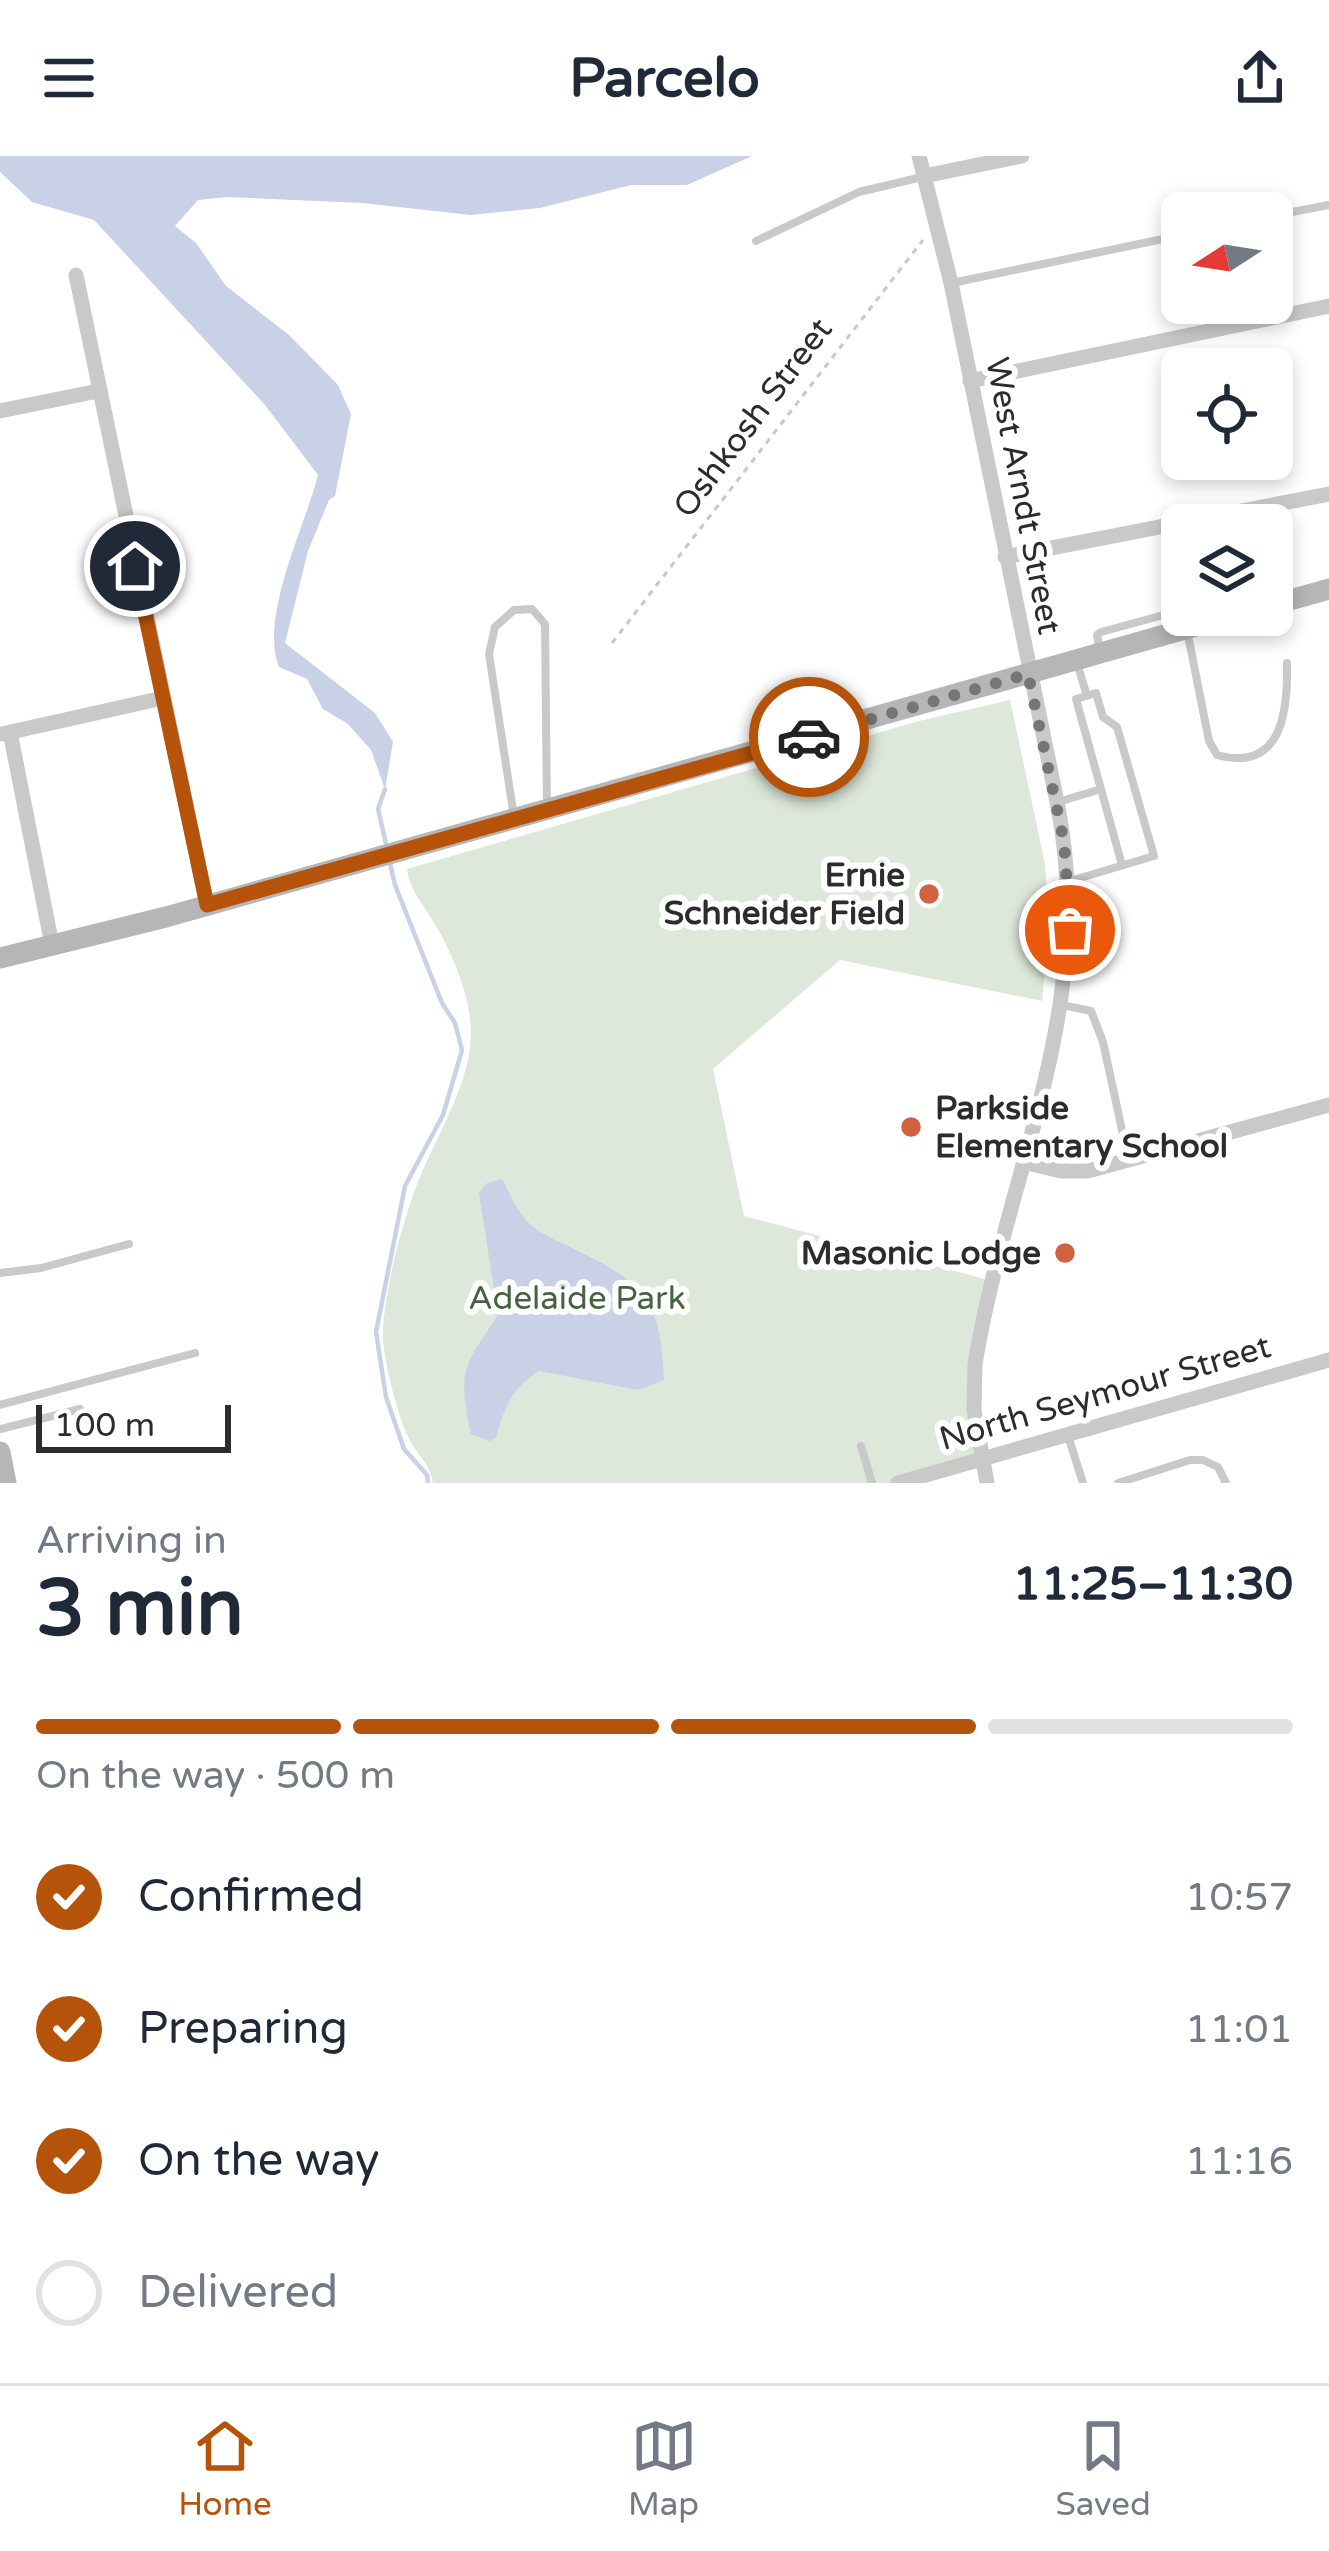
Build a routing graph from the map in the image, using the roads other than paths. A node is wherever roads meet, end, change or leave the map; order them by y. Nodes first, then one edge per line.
1 (919, 156) edge
2 (1022, 156) edge
3 (924, 176) junction
4 (1329, 205) edge
5 (1293, 212) edge
6 (1161, 239) edge
7 (756, 241) dead end
8 (76, 275) dead end
9 (950, 283) junction
10 (1329, 306) edge
11 (970, 380) junction
12 (98, 391) junction
13 (0, 411) edge
14 (1329, 494) edge
15 (1279, 504) edge
16 (1161, 527) edge
17 (1005, 557) junction
18 (1329, 589) edge
19 (1293, 598) edge
20 (1161, 625) edge
21 (1188, 636) edge
22 (1076, 660) junction
23 (1287, 663) dead end
24 (1028, 674) junction
25 (1087, 696) junction
26 (163, 698) junction
27 (5, 733) edge
28 (1101, 790) junction
29 (1057, 802) junction
30 (547, 810) junction
31 (514, 819) junction
32 (1122, 866) junction
33 (1068, 881) junction
34 (207, 905) junction
35 (1070, 912) junction
36 (1095, 915) dead end
37 (52, 945) junction
38 (0, 958) edge
39 (1062, 1004) junction
40 (1329, 1105) edge
41 (1128, 1160) junction
42 (1023, 1162) junction
43 (129, 1244) dead end
44 (0, 1273) edge
45 (195, 1352) dead end
46 (1329, 1360) edge
47 (0, 1406) edge
48 (80, 1409) dead end
49 (0, 1429) edge
50 (1068, 1435) junction
51 (861, 1446) dead end
52 (0, 1452) edge
53 (982, 1459) junction
54 (6, 1483) edge
55 (872, 1483) edge
56 (898, 1483) edge
57 (987, 1483) edge
58 (1083, 1483) edge
59 (1118, 1483) edge
60 (1226, 1483) edge

1 - 3 street, West Arndt Street
2 - 3 street
3 - 7 lane
3 - 9 street, West Arndt Street
4 - 5 lane
6 - 9 lane
8 - 12 street
9 - 11 street, West Arndt Street
10 - 11 street
11 - 17 street, West Arndt Street
12 - 13 street
12 - 26 street
14 - 15 street
16 - 17 street
17 - 24 street, West Arndt Street
18 - 19 street
20 - 22 street
21 - 23 lane
22 - 24 street
22 - 25 lane
24 - 29 street, West Arndt Street
24 - 30 street
25 - 28 lane
25 - 32 lane
26 - 27 street
26 - 34 street
27 - 37 street
28 - 29 lane
28 - 32 lane
29 - 33 street, West Arndt Street
30 - 31 street
30 - 31 lane
31 - 34 street
32 - 33 lane
33 - 35 street, West Arndt Street
34 - 37 street
35 - 36 lane
35 - 39 street, West Arndt Street
37 - 38 street
39 - 41 lane
39 - 42 street, West Arndt Street
40 - 41 street
41 - 42 street
42 - 53 street, West Arndt Street
43 - 44 lane
45 - 47 lane
46 - 50 street, North Seymour Street
48 - 49 lane
50 - 53 street, North Seymour Street
50 - 58 lane
51 - 55 lane
52 - 54 street
53 - 56 street, North Seymour Street
53 - 57 street, West Arndt Street
59 - 60 lane

